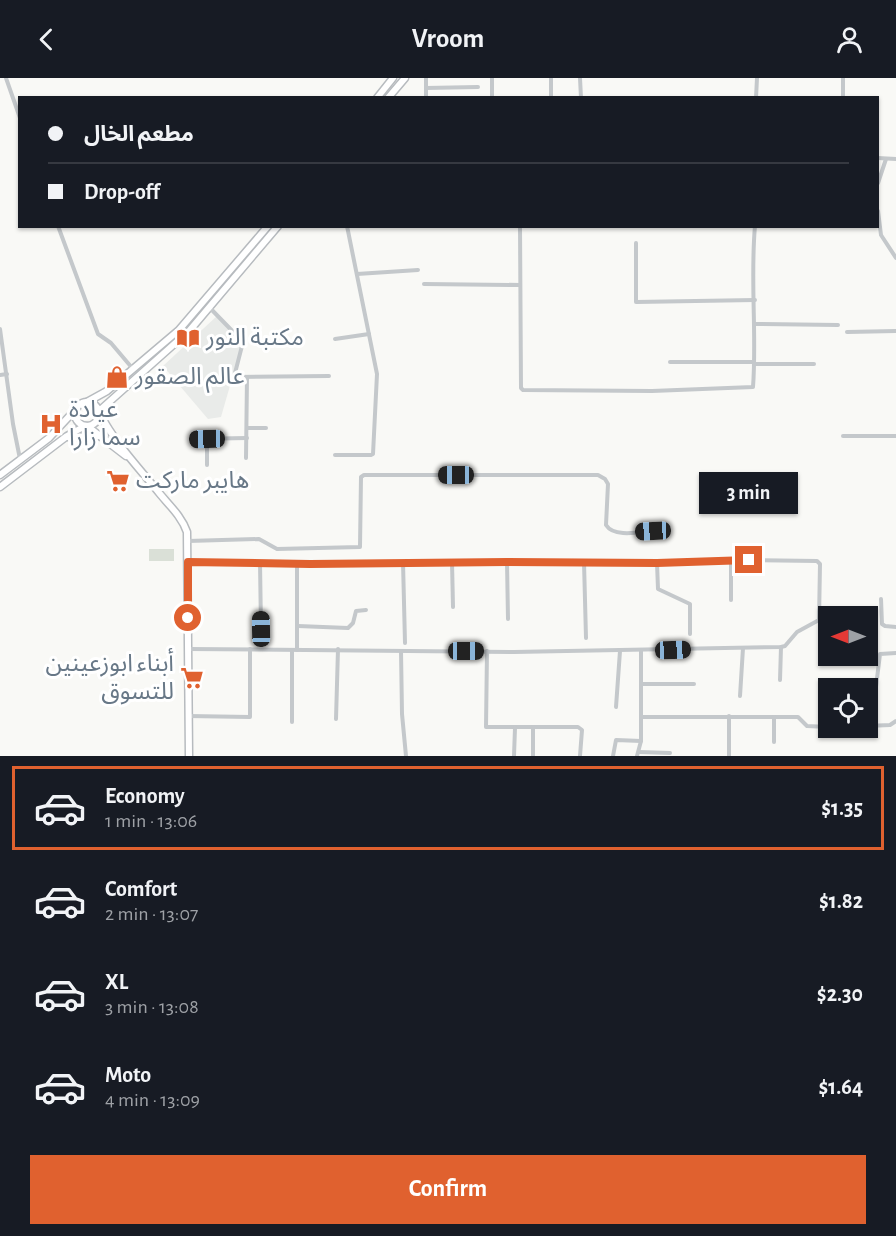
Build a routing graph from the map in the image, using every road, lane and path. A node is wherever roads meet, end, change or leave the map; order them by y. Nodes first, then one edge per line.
1 (6, 78) edge
2 (393, 78) edge
3 (405, 78) edge
4 (426, 78) edge
5 (492, 78) edge
6 (551, 78) edge
7 (580, 78) edge
8 (757, 78) edge
9 (843, 78) edge
10 (478, 87) dead end
11 (426, 88) junction
12 (379, 96) edge
13 (390, 96) edge
14 (426, 96) edge
15 (492, 96) edge
16 (551, 96) edge
17 (581, 96) edge
18 (756, 96) edge
19 (843, 96) edge
20 (18, 112) edge
21 (879, 158) edge
22 (886, 159) junction
23 (896, 159) edge
24 (879, 180) edge
25 (879, 220) edge
26 (59, 228) edge
27 (266, 228) edge
28 (276, 228) edge
29 (347, 228) edge
30 (520, 228) edge
31 (755, 228) edge
32 (636, 243) dead end
33 (896, 258) edge
34 (418, 270) dead end
35 (357, 274) junction
36 (424, 284) dead end
37 (520, 285) junction
38 (755, 300) junction
39 (210, 308) junction
40 (756, 324) junction
41 (838, 325) dead end
42 (0, 329) edge
43 (896, 331) edge
44 (847, 332) dead end
45 (369, 334) junction
46 (335, 339) dead end
47 (670, 362) dead end
48 (754, 363) junction
49 (814, 364) dead end
50 (133, 370) junction
51 (7, 374) junction
52 (0, 375) edge
53 (329, 376) dead end
54 (247, 377) junction
55 (102, 394) junction
56 (87, 402) junction
57 (109, 402) junction
58 (76, 409) junction
59 (100, 413) junction
60 (63, 424) junction
61 (86, 426) junction
62 (247, 428) junction
63 (266, 428) dead end
64 (73, 432) junction
65 (100, 436) junction
66 (843, 436) dead end
67 (896, 436) edge
68 (64, 438) junction
69 (247, 438) junction
70 (192, 439) dead end
71 (207, 439) junction
72 (335, 455) dead end
73 (130, 458) junction
74 (246, 458) dead end
75 (20, 460) junction
76 (207, 465) dead end
77 (0, 476) edge
78 (0, 487) edge
79 (653, 531) dead end
80 (188, 541) junction
81 (731, 560) junction
82 (188, 562) junction
83 (260, 562) junction
84 (403, 562) junction
85 (452, 562) junction
86 (507, 562) junction
87 (584, 562) junction
88 (657, 563) junction
89 (297, 564) junction
90 (881, 599) dead end
91 (731, 600) dead end
92 (453, 607) dead end
93 (366, 610) dead end
94 (508, 620) dead end
95 (298, 626) junction
96 (896, 627) edge
97 (261, 629) dead end
98 (690, 634) dead end
99 (586, 638) dead end
100 (405, 643) dead end
101 (781, 647) junction
102 (743, 648) junction
103 (189, 649) junction
104 (250, 649) junction
105 (338, 649) junction
106 (295, 650) junction
107 (401, 651) junction
108 (487, 651) junction
109 (620, 651) junction
110 (641, 651) junction
111 (896, 653) edge
112 (877, 678) edge
113 (780, 680) dead end
114 (641, 684) junction
115 (694, 684) dead end
116 (740, 696) dead end
117 (616, 707) dead end
118 (189, 716) junction
119 (729, 716) junction
120 (641, 717) junction
121 (774, 717) junction
122 (336, 719) dead end
123 (896, 721) edge
124 (292, 722) dead end
125 (818, 726) edge
126 (878, 726) edge
127 (533, 727) junction
128 (515, 728) junction
129 (640, 741) junction
130 (774, 742) dead end
131 (670, 753) dead end
132 (638, 754) edge
133 (189, 756) edge
134 (406, 756) edge
135 (514, 756) edge
136 (533, 756) edge
137 (580, 756) edge
138 (613, 756) edge
139 (729, 756) edge

1 - 20 street
2 - 12 main road
3 - 13 main road
4 - 11 street
5 - 15 street
6 - 16 street
7 - 17 street
8 - 18 street
9 - 19 street
10 - 11 street
11 - 14 street
21 - 22 street
22 - 23 street
22 - 24 street
25 - 33 street
26 - 50 street
27 - 50 main road
28 - 39 main road
29 - 35 street
30 - 37 street
31 - 38 street
32 - 38 street
34 - 35 street
35 - 45 street
36 - 37 street
37 - 48 street
38 - 40 street
39 - 54 street
39 - 57 main road
40 - 41 street
40 - 48 street
42 - 51 street
43 - 44 street
45 - 46 street
45 - 72 street
47 - 48 street
48 - 49 street
50 - 55 main road
51 - 52 street
51 - 75 street
53 - 54 street
54 - 62 street
55 - 56 main road
55 - 57 main road
56 - 58 main road
56 - 59 main road
57 - 59 main road
58 - 60 main road
58 - 61 main road
59 - 61 main road
59 - 73 main road
60 - 64 main road
60 - 75 main road
61 - 64 main road
61 - 65 main road
62 - 63 street
62 - 69 street
64 - 68 main road
65 - 68 main road
65 - 73 main road
66 - 67 street
68 - 78 main road
69 - 71 street
69 - 74 street
70 - 71 street
71 - 76 street
73 - 80 main road
75 - 77 main road
79 - 80 street
80 - 82 main road
81 - 88 street
81 - 91 street
81 - 101 street
82 - 83 street
82 - 103 main road
83 - 89 street
83 - 97 street
84 - 85 street
84 - 89 street
84 - 100 street
85 - 86 street
85 - 92 street
86 - 87 street
86 - 94 street
87 - 88 street
87 - 99 street
88 - 98 street
89 - 95 street
90 - 96 street
93 - 95 street
95 - 106 street
101 - 102 street
101 - 113 street
102 - 110 street
102 - 116 street
103 - 104 street
103 - 118 main road
104 - 106 street
104 - 118 street
105 - 106 street
105 - 107 street
105 - 122 street
106 - 124 street
107 - 108 street
107 - 134 street
108 - 109 street
108 - 128 street
109 - 110 street
109 - 117 street
110 - 114 street
111 - 112 street
114 - 115 street
114 - 120 street
118 - 133 main road
119 - 120 street
119 - 121 street
119 - 139 street
120 - 129 street
121 - 125 street
121 - 130 street
123 - 126 street
127 - 128 street
127 - 136 street
127 - 137 street
128 - 135 street
129 - 132 street
129 - 138 street
131 - 132 street

